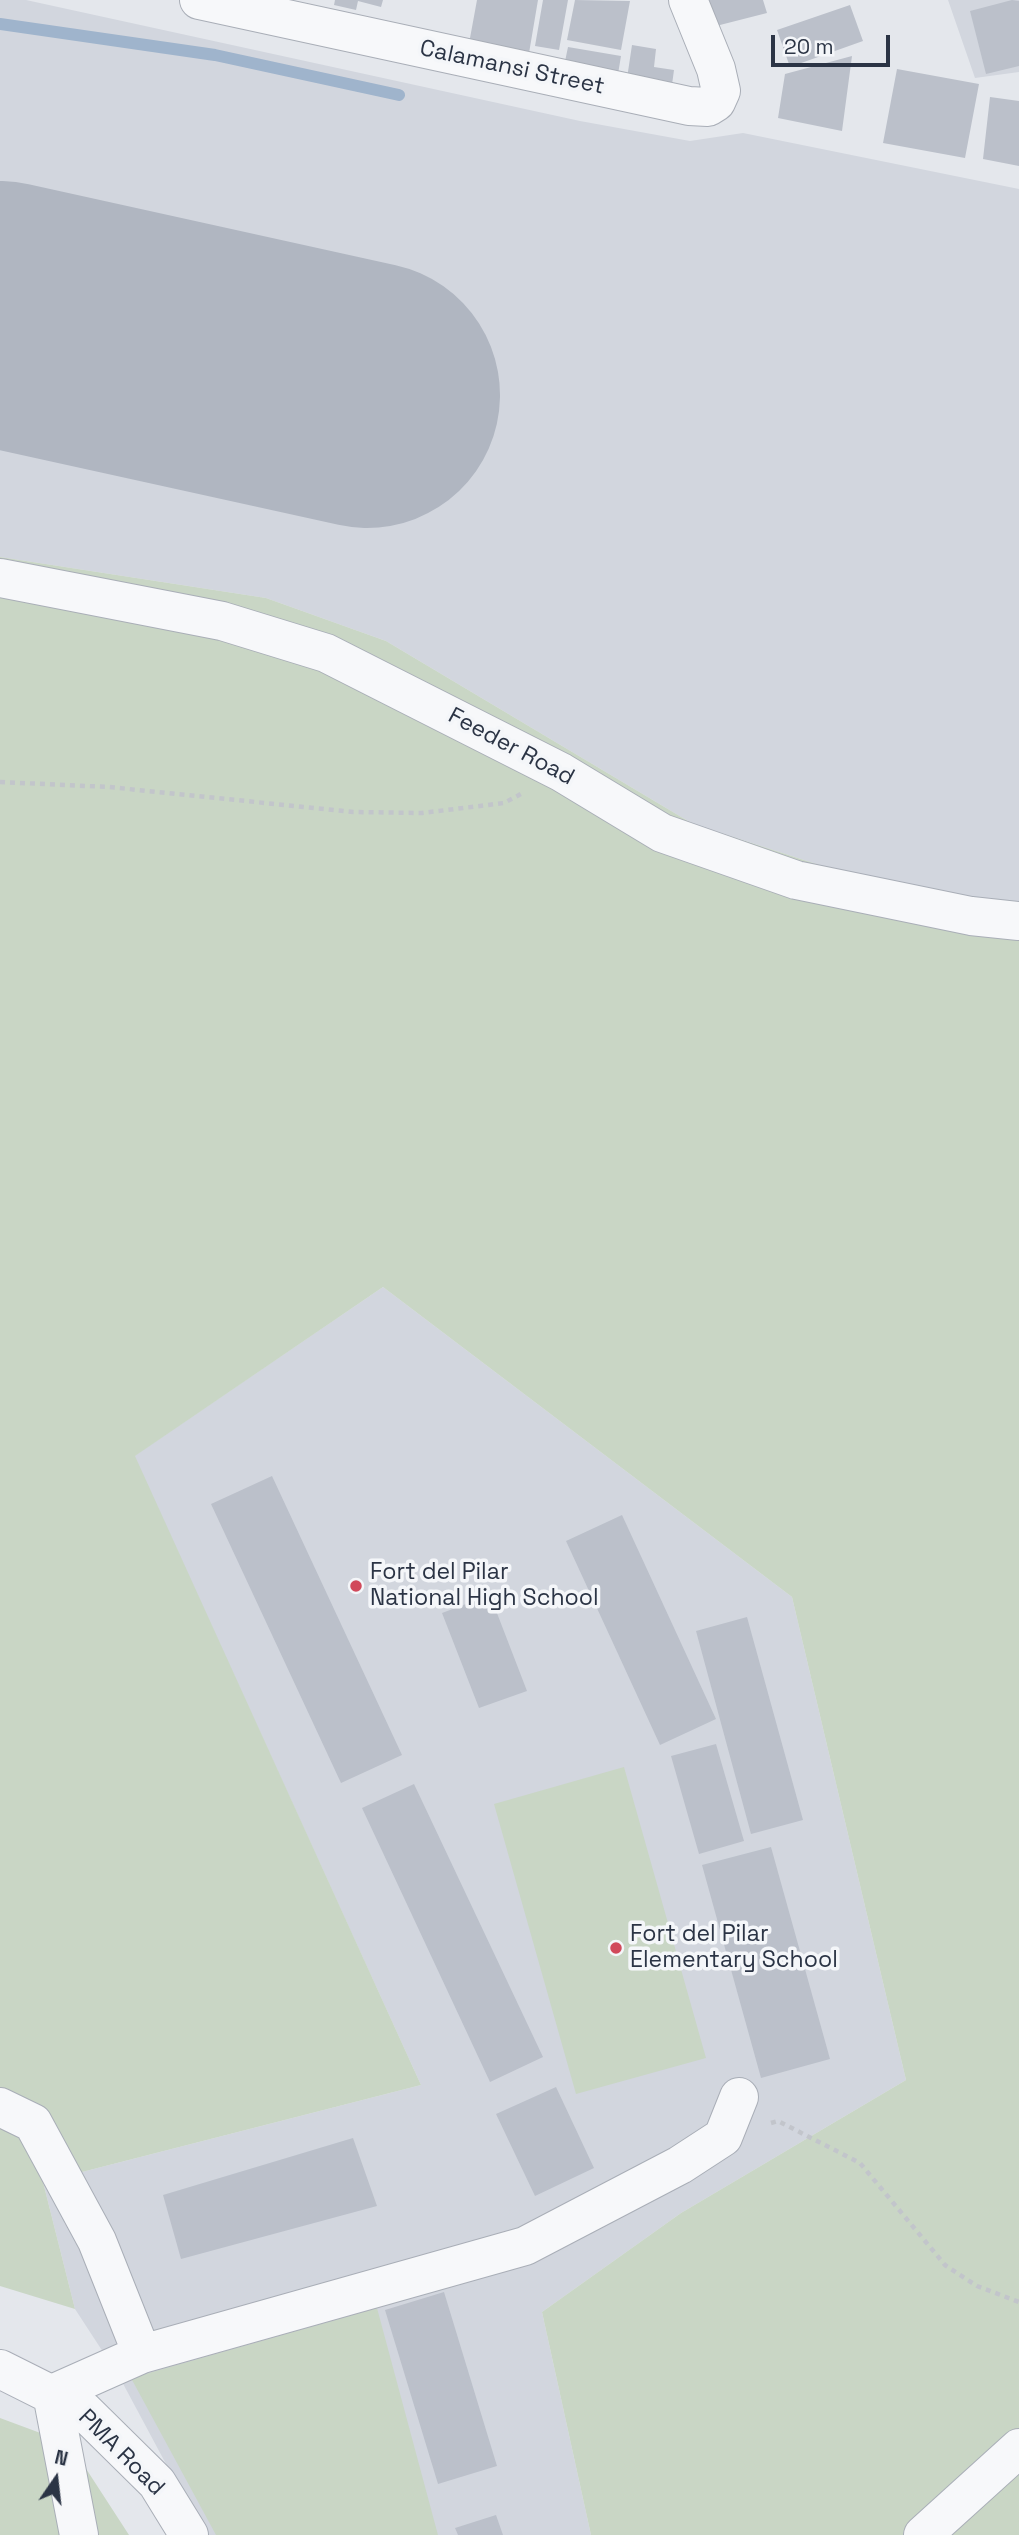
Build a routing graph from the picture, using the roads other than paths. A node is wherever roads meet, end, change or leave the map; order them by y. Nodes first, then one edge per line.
1 (200, 0) edge
2 (688, 0) edge
3 (0, 578) edge
4 (1019, 921) edge
5 (739, 2097) dead end
6 (0, 2107) edge
7 (142, 2354) junction
8 (0, 2370) edge
9 (52, 2394) junction
10 (1019, 2448) edge
11 (79, 2535) edge
12 (189, 2535) edge
13 (923, 2535) edge

1 - 2 street, Calamansi Street
3 - 4 street, Feeder Road
5 - 7 street
6 - 7 street
7 - 9 street
8 - 9 street, PMA Road
9 - 11 street
9 - 12 street, PMA Road
10 - 13 street

